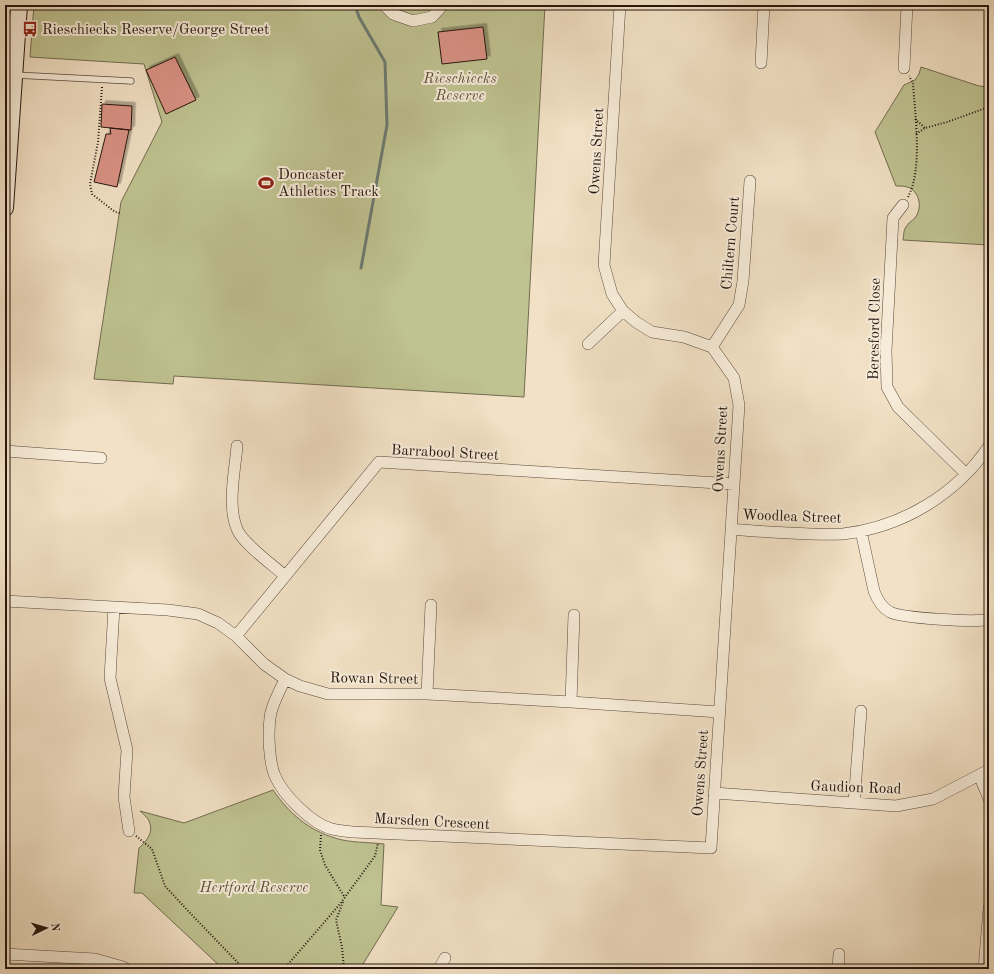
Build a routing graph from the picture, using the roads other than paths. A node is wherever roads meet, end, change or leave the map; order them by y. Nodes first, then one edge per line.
1 (19, 5) edge
2 (384, 5) edge
3 (443, 5) edge
4 (620, 5) edge
5 (764, 5) edge
6 (907, 5) edge
7 (10, 48) edge
8 (761, 63) dead end
9 (904, 68) road end
10 (14, 75) junction
11 (131, 81) dead end
12 (750, 181) dead end
13 (903, 205) road end
14 (5, 208) edge
15 (623, 311) junction
16 (588, 344) dead end
17 (712, 347) junction
18 (237, 446) dead end
19 (989, 446) edge
20 (5, 450) edge
21 (101, 458) dead end
22 (966, 474) junction
23 (734, 484) junction
24 (731, 529) junction
25 (861, 531) junction
26 (286, 576) junction
27 (5, 601) edge
28 (431, 605) dead end
29 (114, 608) junction
30 (574, 615) dead end
31 (989, 620) edge
32 (236, 636) junction
33 (286, 679) junction
34 (427, 694) junction
35 (571, 702) junction
36 (861, 711) dead end
37 (719, 712) junction
38 (984, 772) edge
39 (714, 793) junction
40 (989, 799) edge
41 (854, 803) junction
42 (129, 831) road end
43 (711, 848) joint
44 (989, 908) edge
45 (5, 954) edge
46 (839, 954) dead end
47 (445, 958) dead end
48 (126, 969) edge
49 (439, 969) edge
50 (838, 969) edge
51 (984, 969) edge

1 - 7 main road
2 - 3 street
4 - 15 street, Owens Street
5 - 8 street
6 - 9 street
7 - 10 main road
10 - 11 lane
10 - 14 main road
12 - 17 street, Chiltern Court
13 - 22 street, Beresford Close
15 - 16 street
15 - 17 street, Owens Street
17 - 23 street, Owens Street
18 - 26 street
19 - 22 street, Woodlea Street
20 - 21 street
22 - 25 street, Woodlea Street
23 - 24 street, Owens Street
23 - 26 street, Barrabool Street
24 - 25 street, Woodlea Street
24 - 37 street, Owens Street
25 - 31 street
26 - 32 street, Barrabool Street
27 - 29 street, Rowan Street
28 - 34 street
29 - 32 street, Rowan Street
29 - 42 street
30 - 35 street
32 - 33 street, Rowan Street
33 - 34 street, Rowan Street
33 - 43 street, Marsden Crescent
34 - 35 street, Rowan Street
35 - 37 street, Rowan Street
36 - 41 street
37 - 39 street, Owens Street
38 - 40 street
38 - 41 street, Gaudion Road
39 - 41 street, Gaudion Road
39 - 43 street, Owens Street
44 - 51 street
45 - 48 street
46 - 50 street
47 - 49 street

